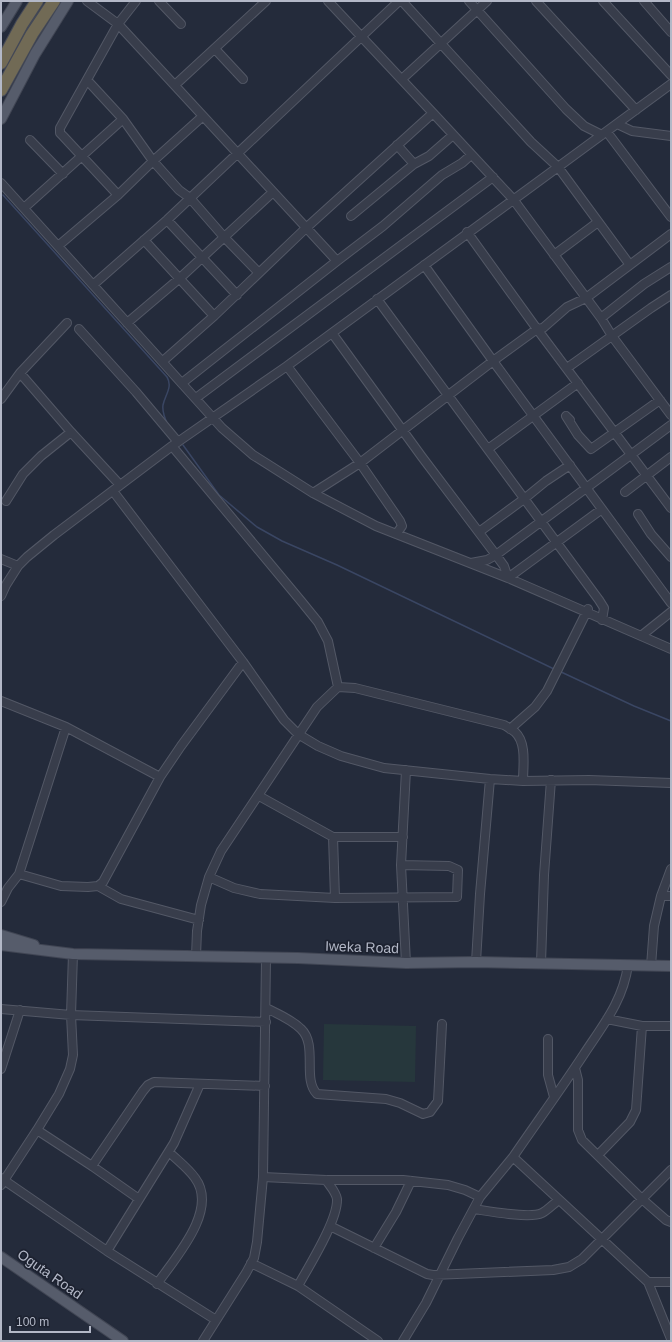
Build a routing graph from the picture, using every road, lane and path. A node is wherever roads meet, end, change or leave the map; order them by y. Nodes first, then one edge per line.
1 (17, 1) edge
2 (37, 1) edge
3 (54, 1) edge
4 (68, 1) edge
5 (87, 1) edge
6 (136, 1) edge
7 (158, 1) edge
8 (266, 1) edge
9 (328, 1) edge
10 (400, 1) edge
11 (469, 1) edge
12 (487, 1) edge
13 (536, 1) edge
14 (603, 1) edge
15 (644, 1) edge
16 (477, 10) junction
17 (118, 24) junction
18 (181, 24) dead end
19 (1, 27) edge
20 (671, 32) edge
21 (362, 37) junction
22 (441, 43) junction
23 (214, 49) junction
24 (1, 63) edge
25 (671, 75) edge
26 (243, 79) dead end
27 (402, 79) junction
28 (87, 80) junction
29 (671, 84) edge
30 (175, 85) junction
31 (1, 90) edge
32 (636, 110) junction
33 (433, 113) junction
34 (203, 116) junction
35 (1, 119) edge
36 (123, 119) junction
37 (617, 124) junction
38 (604, 134) junction
39 (453, 135) junction
40 (671, 136) edge
41 (30, 140) dead end
42 (397, 145) junction
43 (238, 153) junction
44 (471, 155) junction
45 (82, 157) junction
46 (153, 161) junction
47 (414, 164) junction
48 (558, 167) junction
49 (63, 174) junction
50 (493, 177) junction
51 (1, 183) edge
52 (273, 192) junction
53 (118, 195) junction
54 (190, 198) junction
55 (513, 199) junction
56 (24, 208) junction
57 (350, 216) dead end
58 (671, 217) edge
59 (167, 220) junction
60 (598, 222) junction
61 (306, 228) junction
62 (467, 232) junction
63 (671, 234) edge
64 (224, 238) junction
65 (144, 240) junction
66 (58, 246) junction
67 (554, 255) junction
68 (203, 257) junction
69 (337, 261) junction
70 (424, 264) junction
71 (630, 265) junction
72 (671, 267) edge
73 (259, 273) junction
74 (180, 278) junction
75 (93, 285) junction
76 (237, 294) junction
77 (671, 295) edge
78 (586, 298) junction
79 (377, 299) junction
80 (214, 316) junction
81 (601, 318) junction
82 (127, 322) junction
83 (67, 323) dead end
84 (79, 328) dead end
85 (537, 329) junction
86 (332, 333) junction
87 (612, 336) junction
88 (163, 361) junction
89 (493, 361) junction
90 (287, 366) junction
91 (568, 368) junction
92 (20, 373) junction
93 (182, 383) junction
94 (578, 383) junction
95 (448, 397) junction
96 (196, 398) junction
97 (1, 400) edge
98 (660, 400) junction
99 (533, 415) junction
100 (671, 415) edge
101 (213, 417) junction
102 (570, 420) dead end
103 (671, 425) edge
104 (404, 431) junction
105 (71, 432) junction
106 (615, 432) junction
107 (175, 444) junction
108 (488, 449) junction
109 (632, 454) junction
110 (671, 457) edge
111 (360, 464) junction
112 (570, 465) junction
113 (646, 475) junction
114 (586, 487) junction
115 (116, 488) junction
116 (625, 492) dead end
117 (313, 494) junction
118 (524, 499) junction
119 (6, 501) dead end
120 (671, 508) edge
121 (602, 509) junction
122 (638, 514) dead end
123 (540, 521) junction
124 (479, 532) junction
125 (397, 533) junction
126 (556, 542) junction
127 (496, 555) junction
128 (671, 557) edge
129 (1, 559) edge
130 (470, 563) junction
131 (18, 566) junction
132 (508, 578) junction
133 (1, 596) edge
134 (671, 603) edge
135 (587, 610) junction
136 (671, 612) edge
137 (602, 620) junction
138 (641, 636) junction
139 (671, 649) edge
140 (243, 662) junction
141 (338, 687) junction
142 (1, 701) edge
143 (66, 727) junction
144 (510, 729) junction
145 (298, 734) junction
146 (406, 770) junction
147 (160, 778) junction
148 (490, 779) junction
149 (551, 780) junction
150 (523, 781) junction
151 (671, 783) edge
152 (259, 796) junction
153 (333, 837) junction
154 (402, 837) junction
155 (402, 865) junction
156 (671, 869) edge
157 (19, 874) junction
158 (209, 877) junction
159 (98, 886) junction
160 (661, 896) junction
161 (671, 896) edge
162 (404, 897) junction
163 (335, 898) junction
164 (1, 902) edge
165 (199, 920) junction
166 (1, 935) edge
167 (1, 944) edge
168 (52, 951) junction
169 (74, 954) junction
170 (196, 956) junction
171 (266, 958) junction
172 (476, 962) junction
173 (406, 963) junction
174 (541, 964) junction
175 (628, 965) junction
176 (651, 966) junction
177 (671, 966) edge
178 (266, 1008) junction
179 (1, 1009) edge
180 (20, 1010) junction
181 (71, 1015) junction
182 (607, 1019) junction
183 (266, 1022) junction
184 (442, 1024) dead end
185 (642, 1026) junction
186 (671, 1026) edge
187 (548, 1039) dead end
188 (575, 1068) junction
189 (1, 1069) edge
190 (200, 1084) junction
191 (265, 1086) junction
192 (554, 1097) junction
193 (37, 1130) junction
194 (169, 1152) junction
195 (598, 1156) junction
196 (513, 1157) junction
197 (92, 1166) junction
198 (671, 1170) edge
199 (263, 1177) junction
200 (326, 1180) junction
201 (2, 1181) edge
202 (411, 1181) junction
203 (480, 1197) junction
204 (642, 1199) junction
205 (139, 1200) junction
206 (559, 1200) junction
207 (474, 1209) junction
208 (671, 1222) edge
209 (330, 1226) junction
210 (602, 1239) junction
211 (374, 1248) junction
212 (107, 1251) junction
213 (1, 1257) edge
214 (251, 1262) junction
215 (440, 1275) junction
216 (648, 1282) junction
217 (671, 1282) edge
218 (157, 1284) junction
219 (298, 1286) junction
220 (216, 1320) junction
221 (671, 1339) edge
222 (123, 1341) edge
223 (203, 1341) edge
224 (378, 1341) edge
225 (403, 1341) edge

1 - 19 main road
2 - 24 highway
3 - 31 highway
4 - 35 main road
5 - 17 street
6 - 17 street
7 - 18 street
8 - 23 street
9 - 21 street
10 - 21 street
10 - 22 street
11 - 16 street
12 - 16 street
13 - 32 street
14 - 25 street
15 - 20 street
16 - 22 street
16 - 38 street
17 - 28 street
17 - 30 street
21 - 27 street
21 - 43 street
22 - 27 street
22 - 48 street
23 - 26 street
23 - 30 street
27 - 33 street
28 - 36 street
28 - 45 street
29 - 32 street
30 - 34 street
32 - 37 street
33 - 39 street
33 - 42 street
34 - 43 street
34 - 46 street
36 - 45 street
36 - 46 street
37 - 38 street
37 - 40 street
38 - 48 street
38 - 58 street
39 - 44 street
39 - 47 street
41 - 49 street
42 - 47 street
42 - 61 street
43 - 52 street
43 - 54 street
44 - 50 street
44 - 69 street
45 - 49 street
45 - 53 street
46 - 53 street
46 - 54 street
47 - 57 street
48 - 55 street
48 - 60 street
49 - 56 street
50 - 55 street
50 - 96 street
51 - 56 street
52 - 61 street
52 - 64 street
53 - 66 street
54 - 59 street
54 - 64 street
55 - 62 street
55 - 67 street
56 - 66 street
59 - 65 street
59 - 68 street
60 - 67 street
60 - 71 street
61 - 69 street
61 - 73 street
62 - 70 street
62 - 85 street
63 - 71 street
64 - 68 street
64 - 73 street
65 - 74 street
65 - 75 street
66 - 75 street
67 - 78 street
68 - 74 street
68 - 76 street
69 - 93 street
70 - 79 street
70 - 89 street
71 - 78 street
72 - 81 street
73 - 76 street
74 - 80 street
74 - 82 street
75 - 82 street
76 - 80 street
77 - 87 street
78 - 81 street
78 - 85 street
79 - 86 street
79 - 95 street
80 - 88 street
81 - 87 street
82 - 88 street
83 - 92 street
84 - 107 street
85 - 89 street
85 - 91 street
86 - 90 street
86 - 104 street
87 - 91 street
87 - 98 street
88 - 93 street
89 - 95 street
89 - 99 street
90 - 101 street
90 - 111 street
91 - 94 street
92 - 97 street
92 - 105 street
93 - 96 street
94 - 99 street
94 - 106 street
95 - 104 street
95 - 108 street
96 - 101 street
98 - 100 street
98 - 106 street
99 - 108 street
99 - 112 street
101 - 107 street
101 - 117 street
102 - 106 street
103 - 109 street
104 - 111 street
104 - 124 street
105 - 115 street
105 - 119 street
106 - 109 street
107 - 115 street
107 - 141 street
108 - 118 street
109 - 113 street
109 - 114 street
110 - 113 street
111 - 117 street
111 - 125 street
112 - 114 street
112 - 118 street
113 - 116 street
113 - 120 street
114 - 121 street
114 - 123 street
115 - 131 street
115 - 140 street
117 - 125 street
118 - 123 street
118 - 124 street
121 - 126 street
121 - 134 street
122 - 128 street
123 - 126 street
123 - 127 street
124 - 127 street
125 - 130 street
126 - 132 street
126 - 137 street
127 - 130 street
127 - 132 street
129 - 131 street
130 - 132 street
131 - 133 street
132 - 135 street
135 - 137 street
135 - 144 street
136 - 138 street
137 - 138 street
138 - 139 street
140 - 145 street
140 - 147 street
141 - 144 street
141 - 145 street
142 - 143 street
143 - 147 street
143 - 157 street
144 - 150 street
145 - 146 street
145 - 152 street
146 - 148 street
146 - 154 street
147 - 159 street
148 - 150 street
148 - 172 street
149 - 150 street
149 - 151 street
149 - 174 street
152 - 153 street
152 - 158 street
153 - 154 street
153 - 163 street
154 - 155 street
155 - 162 street
155 - 162 street
156 - 160 street
157 - 159 street
157 - 164 street
158 - 163 street
158 - 165 street
159 - 165 street
160 - 161 street
160 - 176 street
162 - 163 street
162 - 173 street
165 - 170 street
166 - 168 main road
167 - 168 main road
168 - 169 main road, Iweka Road
169 - 170 main road, Iweka Road
169 - 181 street
170 - 171 main road, Iweka Road
171 - 173 main road, Iweka Road
171 - 178 street
172 - 173 main road, Iweka Road
172 - 174 main road, Iweka Road
174 - 175 main road, Iweka Road
175 - 176 main road, Iweka Road
175 - 182 street
176 - 177 main road, Iweka Road
178 - 183 street
178 - 184 street
179 - 180 street
180 - 181 street
180 - 189 street
181 - 183 street
181 - 193 street
182 - 185 street
182 - 188 street
183 - 191 street
185 - 186 street
185 - 195 street
187 - 192 street
188 - 192 street
188 - 195 street
190 - 191 street
190 - 194 street
190 - 197 street
191 - 199 street
192 - 196 street
193 - 197 street
193 - 201 street
194 - 205 street
194 - 218 street
195 - 204 street
196 - 203 street
196 - 206 street
197 - 205 street
198 - 204 street
199 - 200 street
199 - 214 street
200 - 202 street
200 - 209 street
201 - 212 street
202 - 203 street
202 - 211 street
203 - 207 street
204 - 208 street
204 - 210 street
205 - 212 street
206 - 207 street
206 - 210 street
207 - 215 street
209 - 211 street
209 - 219 street
210 - 215 street
210 - 216 street
211 - 215 street
212 - 218 street
213 - 222 main road, Oguta Road
214 - 219 street
214 - 220 street
215 - 225 street
216 - 217 street
216 - 221 street
218 - 220 street
219 - 224 street
220 - 223 street

